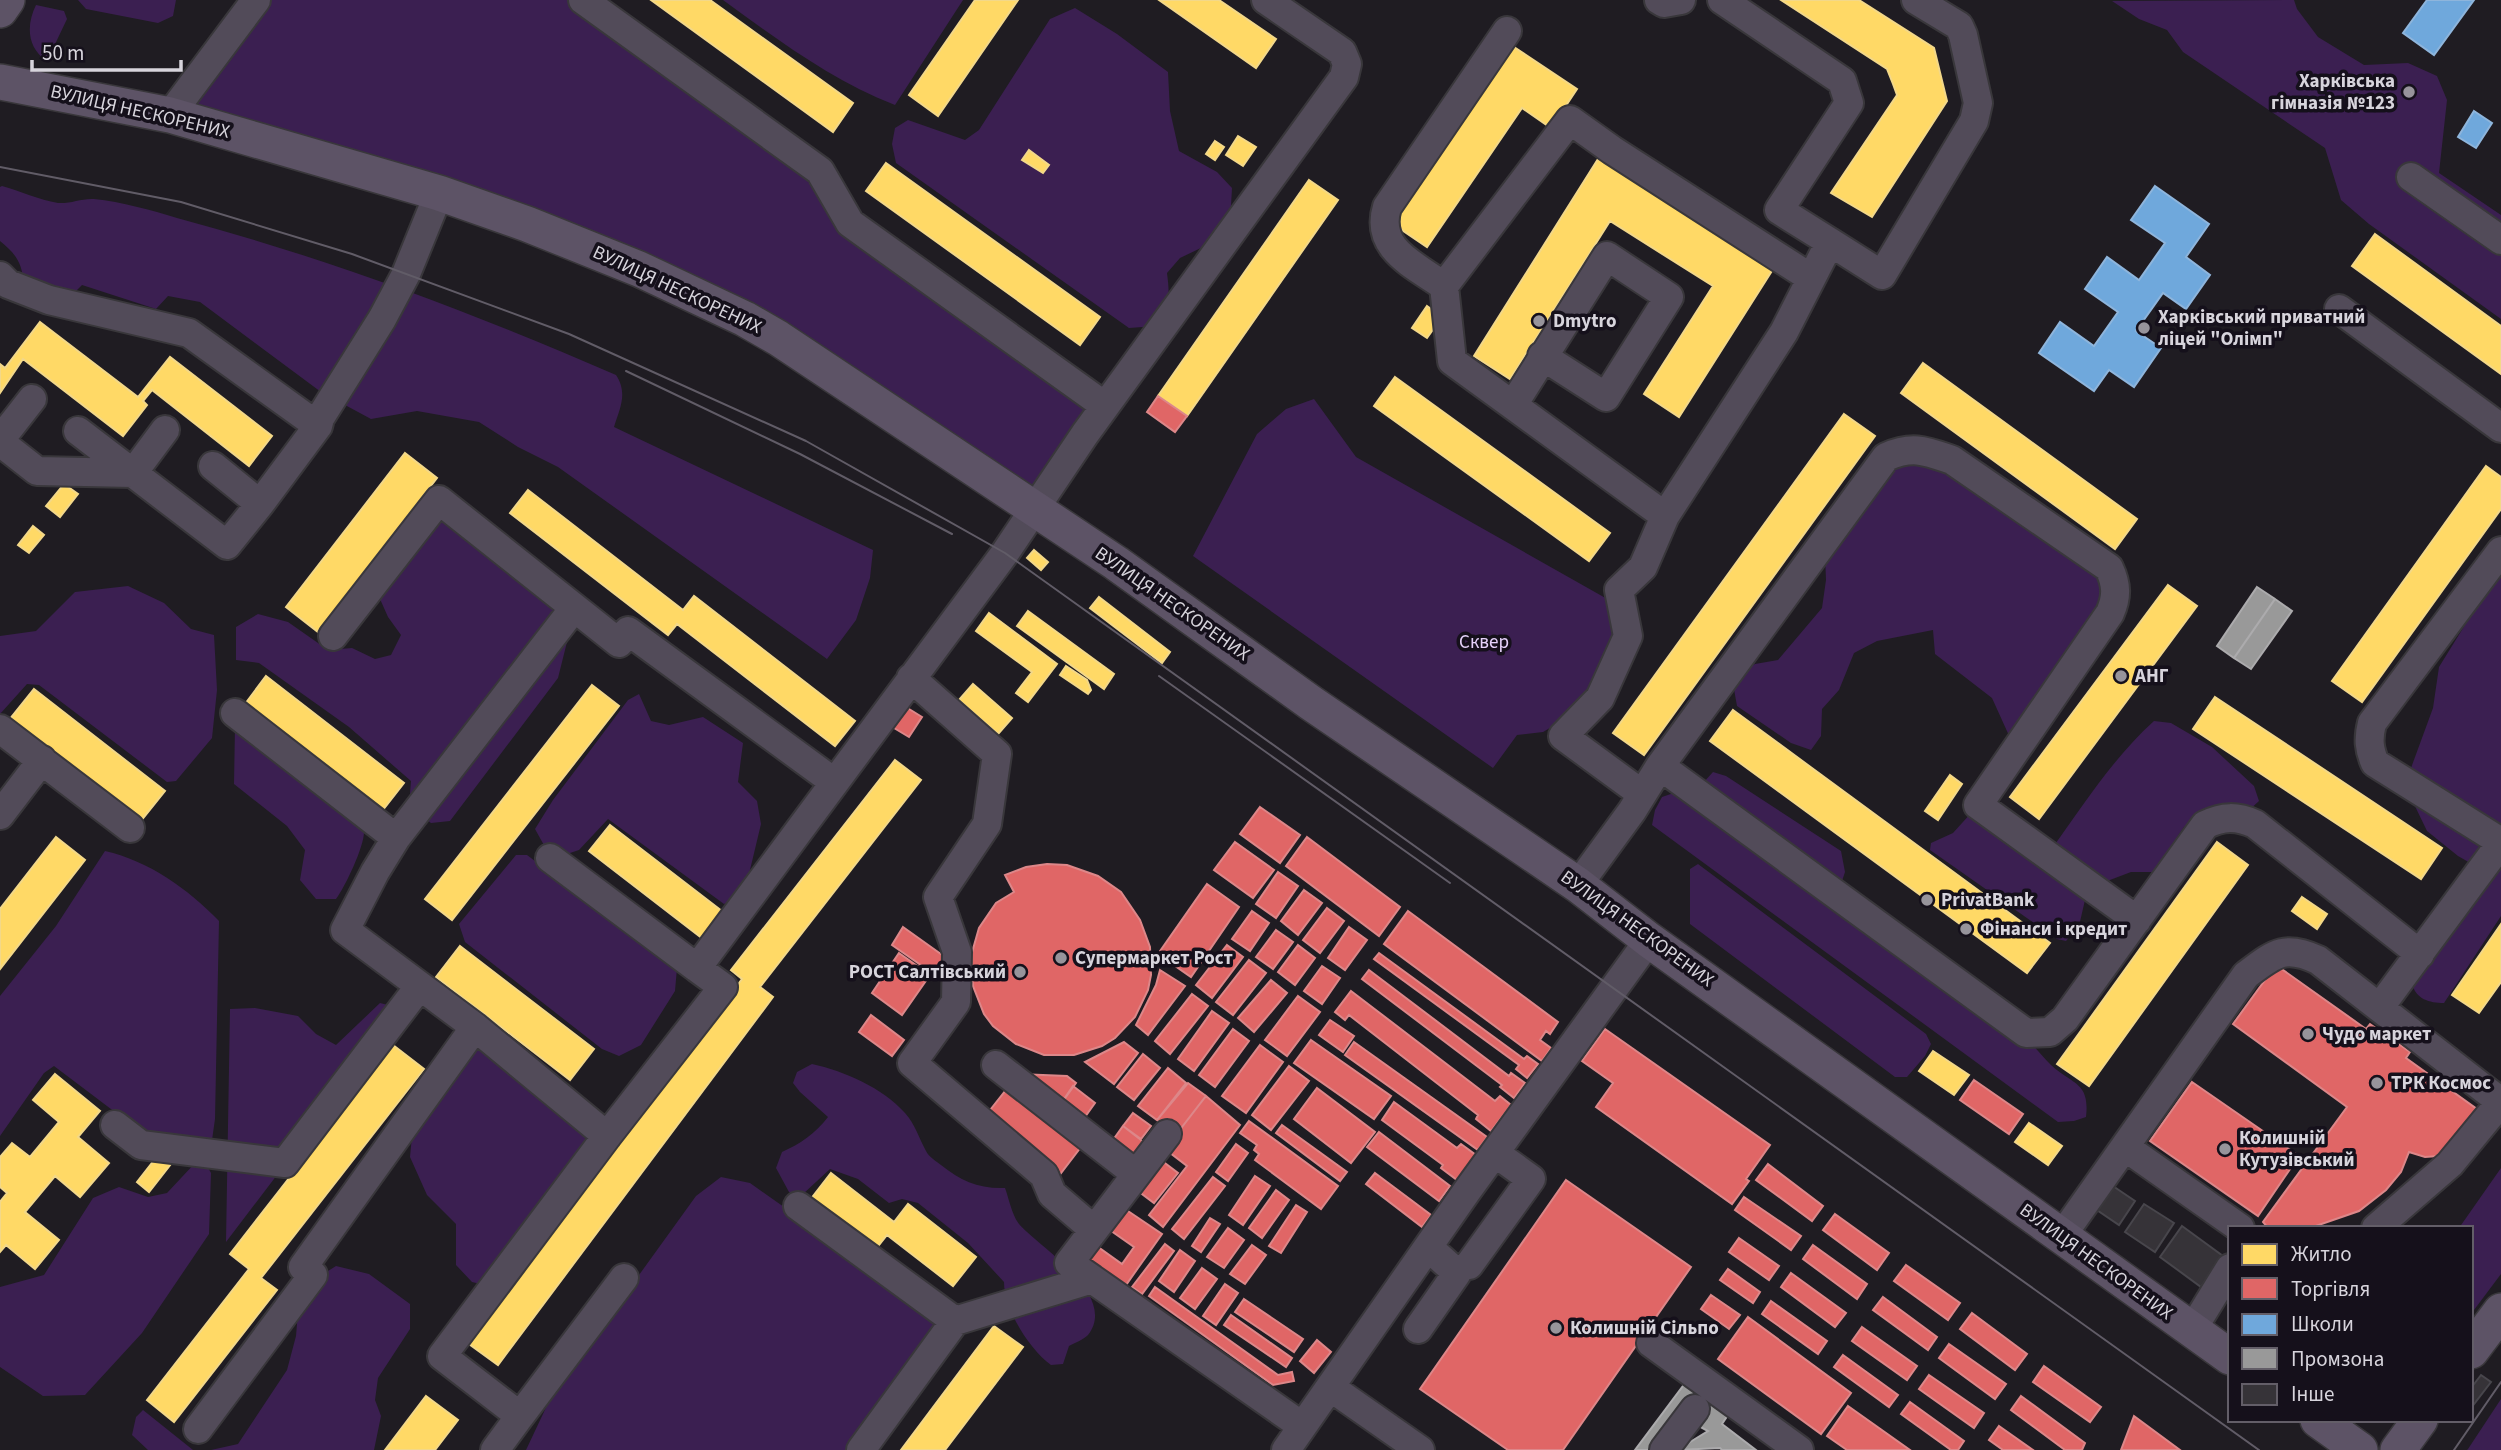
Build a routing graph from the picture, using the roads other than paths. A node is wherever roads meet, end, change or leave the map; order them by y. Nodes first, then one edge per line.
1 (7, 0) edge
2 (256, 0) edge
3 (583, 0) edge
4 (1266, 0) edge
5 (1659, 0) edge
6 (1681, 0) edge
7 (1722, 0) edge
8 (1916, 0) edge
9 (0, 10) edge
10 (1507, 31) dead end
11 (0, 82) edge
12 (170, 115) junction
13 (2411, 177) dead end
14 (439, 193) junction
15 (2501, 240) edge
16 (1830, 243) junction
17 (0, 276) edge
18 (1811, 278) junction
19 (1444, 286) junction
20 (2339, 309) dead end
21 (1542, 356) junction
22 (32, 399) dead end
23 (1513, 405) junction
24 (1105, 406) junction
25 (318, 426) junction
26 (2501, 428) edge
27 (165, 430) dead end
28 (78, 431) dead end
29 (0, 441) edge
30 (213, 466) dead end
31 (133, 473) junction
32 (260, 505) junction
33 (1034, 508) junction
34 (1665, 516) junction
35 (2501, 551) edge
36 (574, 608) junction
37 (333, 636) dead end
38 (911, 678) junction
39 (235, 713) dead end
40 (0, 729) edge
41 (42, 760) junction
42 (1660, 766) junction
43 (834, 782) junction
44 (1642, 794) junction
45 (0, 815) edge
46 (130, 828) dead end
47 (396, 838) junction
48 (2501, 842) edge
49 (550, 858) dead end
50 (1578, 885) junction
51 (2137, 920) junction
52 (1649, 940) junction
53 (2420, 954) junction
54 (697, 968) junction
55 (419, 987) junction
56 (2380, 1007) junction
57 (475, 1027) junction
58 (996, 1066) dead end
59 (2501, 1102) edge
60 (115, 1125) dead end
61 (1167, 1134) dead end
62 (607, 1136) junction
63 (2125, 1147) junction
64 (1495, 1153) junction
65 (1136, 1174) junction
66 (798, 1206) dead end
67 (2237, 1226) edge
68 (2378, 1226) edge
69 (1093, 1229) junction
70 (2062, 1237) junction
71 (1428, 1247) junction
72 (1469, 1265) dead end
73 (2228, 1271) edge
74 (624, 1278) dead end
75 (1092, 1279) junction
76 (2501, 1311) edge
77 (955, 1321) junction
78 (1418, 1329) dead end
79 (2192, 1330) junction
80 (1651, 1343) dead end
81 (2473, 1349) edge
82 (2228, 1356) edge
83 (1330, 1387) junction
84 (1695, 1409) dead end
85 (520, 1416) junction
86 (2321, 1422) edge
87 (2419, 1422) edge
88 (1303, 1426) junction
89 (198, 1429) dead end
90 (495, 1450) edge
91 (861, 1450) edge
92 (1286, 1450) edge
93 (1420, 1450) edge
94 (1664, 1450) edge
95 (1799, 1450) edge
96 (2360, 1450) edge
97 (2398, 1450) edge

1 - 9 main road
2 - 12 lane
3 - 24 lane
4 - 24 lane
5 - 6 lane
7 - 16 lane
8 - 16 lane
10 - 19 lane
11 - 12 main road, ВУЛИЦЯ НЕСКОРЕНИХ
12 - 14 main road, ВУЛИЦЯ НЕСКОРЕНИХ
13 - 15 lane
14 - 25 lane
14 - 33 main road, ВУЛИЦЯ НЕСКОРЕНИХ
16 - 18 lane
17 - 25 lane
18 - 19 lane
18 - 34 lane
19 - 23 lane
20 - 26 lane
21 - 21 lane
21 - 23 lane
22 - 29 lane
23 - 34 lane
24 - 33 lane
25 - 32 lane
27 - 31 lane
28 - 31 lane
29 - 31 lane
30 - 32 lane
31 - 32 lane
33 - 38 lane
33 - 50 main road, ВУЛИЦЯ НЕСКОРЕНИХ
34 - 44 lane
35 - 48 lane
36 - 37 lane
36 - 43 lane
36 - 47 lane
38 - 43 lane
38 - 69 lane
39 - 47 lane
40 - 41 lane
41 - 45 lane
41 - 46 lane
42 - 44 lane
42 - 51 lane
42 - 51 lane
43 - 54 lane
44 - 50 lane
47 - 55 lane
48 - 53 lane
49 - 54 lane
50 - 52 main road, ВУЛИЦЯ НЕСКОРЕНИХ
51 - 53 lane
52 - 64 lane
52 - 70 main road, ВУЛИЦЯ НЕСКОРЕНИХ
53 - 56 lane
54 - 62 lane
55 - 57 lane
55 - 60 lane
56 - 59 lane
56 - 63 lane
57 - 62 lane
57 - 89 lane
58 - 65 lane
59 - 68 lane
61 - 65 lane
62 - 85 lane
63 - 67 lane
63 - 70 lane
64 - 71 lane
64 - 72 lane
65 - 69 lane
66 - 77 lane
69 - 75 lane
70 - 79 main road, ВУЛИЦЯ НЕСКОРЕНИХ
71 - 78 lane
71 - 83 lane
73 - 79 lane
74 - 85 lane
75 - 77 lane
75 - 88 lane
76 - 81 main road
77 - 91 lane
79 - 82 main road, ВУЛИЦЯ НЕСКОРЕНИХ
80 - 95 lane
83 - 88 lane
83 - 93 lane
84 - 94 lane
85 - 90 lane
86 - 96 main road
87 - 97 main road
88 - 92 lane

